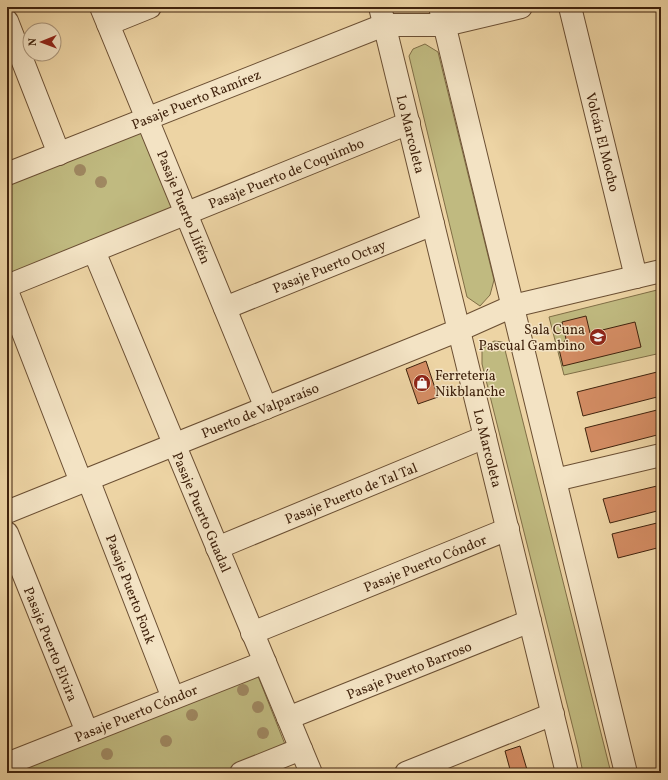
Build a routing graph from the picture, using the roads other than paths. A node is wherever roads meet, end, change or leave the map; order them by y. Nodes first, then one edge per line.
1 (150, 7) edge
2 (521, 7) edge
3 (570, 7) edge
4 (105, 16) edge
5 (382, 16) edge
6 (443, 16) edge
7 (7, 21) edge
8 (147, 119) junction
9 (408, 123) junction
10 (59, 154) junction
11 (7, 174) edge
12 (186, 213) junction
13 (433, 224) junction
14 (94, 251) junction
15 (661, 271) edge
16 (636, 277) junction
17 (7, 286) edge
18 (7, 291) edge
19 (513, 306) junction
20 (225, 308) junction
21 (459, 330) junction
22 (266, 408) junction
23 (486, 437) junction
24 (174, 445) junction
25 (661, 455) edge
26 (555, 480) junction
27 (85, 481) junction
28 (7, 512) edge
29 (508, 529) junction
30 (7, 533) edge
31 (217, 548) junction
32 (530, 621) junction
33 (252, 632) junction
34 (265, 662) junction
35 (173, 698) junction
36 (553, 714) junction
37 (288, 718) junction
38 (87, 732) junction
39 (301, 749) junction
40 (7, 764) edge
41 (241, 773) edge
42 (311, 773) edge
43 (406, 773) edge
44 (567, 773) edge
45 (626, 773) edge

1 - 4 street
2 - 6 street
3 - 16 street, Volcán El Mocho
4 - 8 street, Pasaje Puerto Llifén
5 - 6 street
5 - 8 street, Pasaje Puerto Ramírez
5 - 9 street, Lo Marcoleta
6 - 19 street
7 - 10 street
8 - 10 street, Pasaje Puerto Ramírez
8 - 12 street, Pasaje Puerto Llifén
9 - 12 street, Pasaje Puerto de Coquimbo
9 - 13 street, Lo Marcoleta
10 - 11 street, Pasaje Puerto Ramírez
12 - 14 street, Pasaje Puerto de Coquimbo
12 - 20 street, Pasaje Puerto Llifén
13 - 20 street, Pasaje Puerto Octay
13 - 21 street, Lo Marcoleta
14 - 17 street, Pasaje Puerto de Coquimbo
14 - 24 street, Pasaje Puerto Guadal
15 - 16 street, Puerto de Valparaíso
16 - 19 street, Puerto de Valparaíso
18 - 27 street, Pasaje Puerto Fonk
19 - 21 street, Puerto de Valparaíso
19 - 26 street
20 - 22 street, Pasaje Puerto Llifén
21 - 22 street, Puerto de Valparaíso
21 - 23 street, Lo Marcoleta
22 - 24 street, Puerto de Valparaíso
23 - 29 street, Lo Marcoleta
23 - 31 street, Pasaje Puerto de Tal Tal
24 - 27 street, Puerto de Valparaíso
24 - 31 street, Pasaje Puerto Guadal
25 - 26 street
26 - 45 street
27 - 28 street, Puerto de Valparaíso
27 - 35 street, Pasaje Puerto Fonk
29 - 32 street, Lo Marcoleta
29 - 33 street, Pasaje Puerto Cóndor
30 - 38 street, Pasaje Puerto Elvira
31 - 33 street, Pasaje Puerto Guadal
32 - 36 street, Lo Marcoleta
32 - 37 street, Pasaje Puerto Barroso
33 - 34 street, Pasaje Puerto Guadal
34 - 35 street, Pasaje Puerto Cóndor
34 - 37 street, Pasaje Puerto Guadal
35 - 38 street, Pasaje Puerto Cóndor
36 - 43 street
36 - 44 street, Lo Marcoleta
37 - 39 street, Pasaje Puerto Guadal
38 - 40 street, Pasaje Puerto Cóndor
39 - 41 street
39 - 42 street, Pasaje Puerto Guadal

